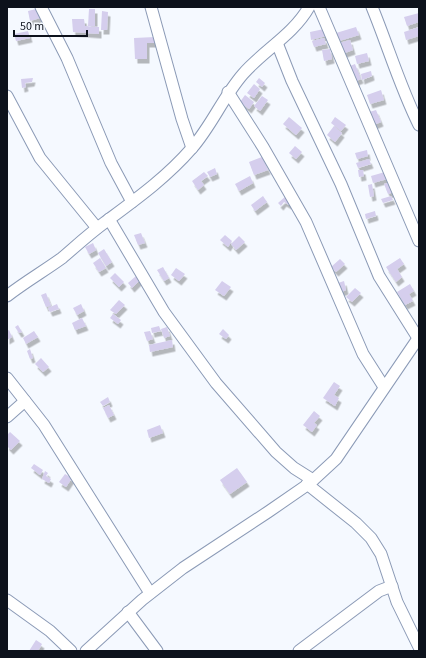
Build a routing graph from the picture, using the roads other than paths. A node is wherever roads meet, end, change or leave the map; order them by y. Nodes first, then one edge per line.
1 (41, 7) edge
2 (151, 7) edge
3 (309, 7) edge
4 (319, 7) edge
5 (372, 7) edge
6 (278, 43) junction
7 (228, 92) junction
8 (7, 96) edge
9 (419, 125) edge
10 (192, 148) junction
11 (132, 202) junction
12 (109, 220) junction
13 (97, 228) junction
14 (419, 242) edge
15 (7, 296) edge
16 (419, 337) edge
17 (7, 378) edge
18 (384, 387) junction
19 (25, 401) junction
20 (7, 417) edge
21 (310, 482) junction
22 (392, 586) junction
23 (150, 593) junction
24 (7, 600) edge
25 (128, 612) junction
26 (419, 647) edge
27 (71, 651) edge
28 (86, 651) edge
29 (157, 651) edge
30 (299, 651) edge

1 - 11 street
2 - 10 street
3 - 6 street
4 - 14 street
5 - 9 street
6 - 7 street
6 - 16 street
7 - 10 street
7 - 18 street
8 - 13 street
10 - 11 street
11 - 12 street
12 - 13 street
12 - 21 street
13 - 15 street
16 - 18 street
17 - 19 street
18 - 21 street
19 - 20 street
19 - 23 street
21 - 22 street
21 - 23 street
22 - 26 street
22 - 30 street
23 - 25 street
24 - 27 street
25 - 28 street
25 - 29 street

